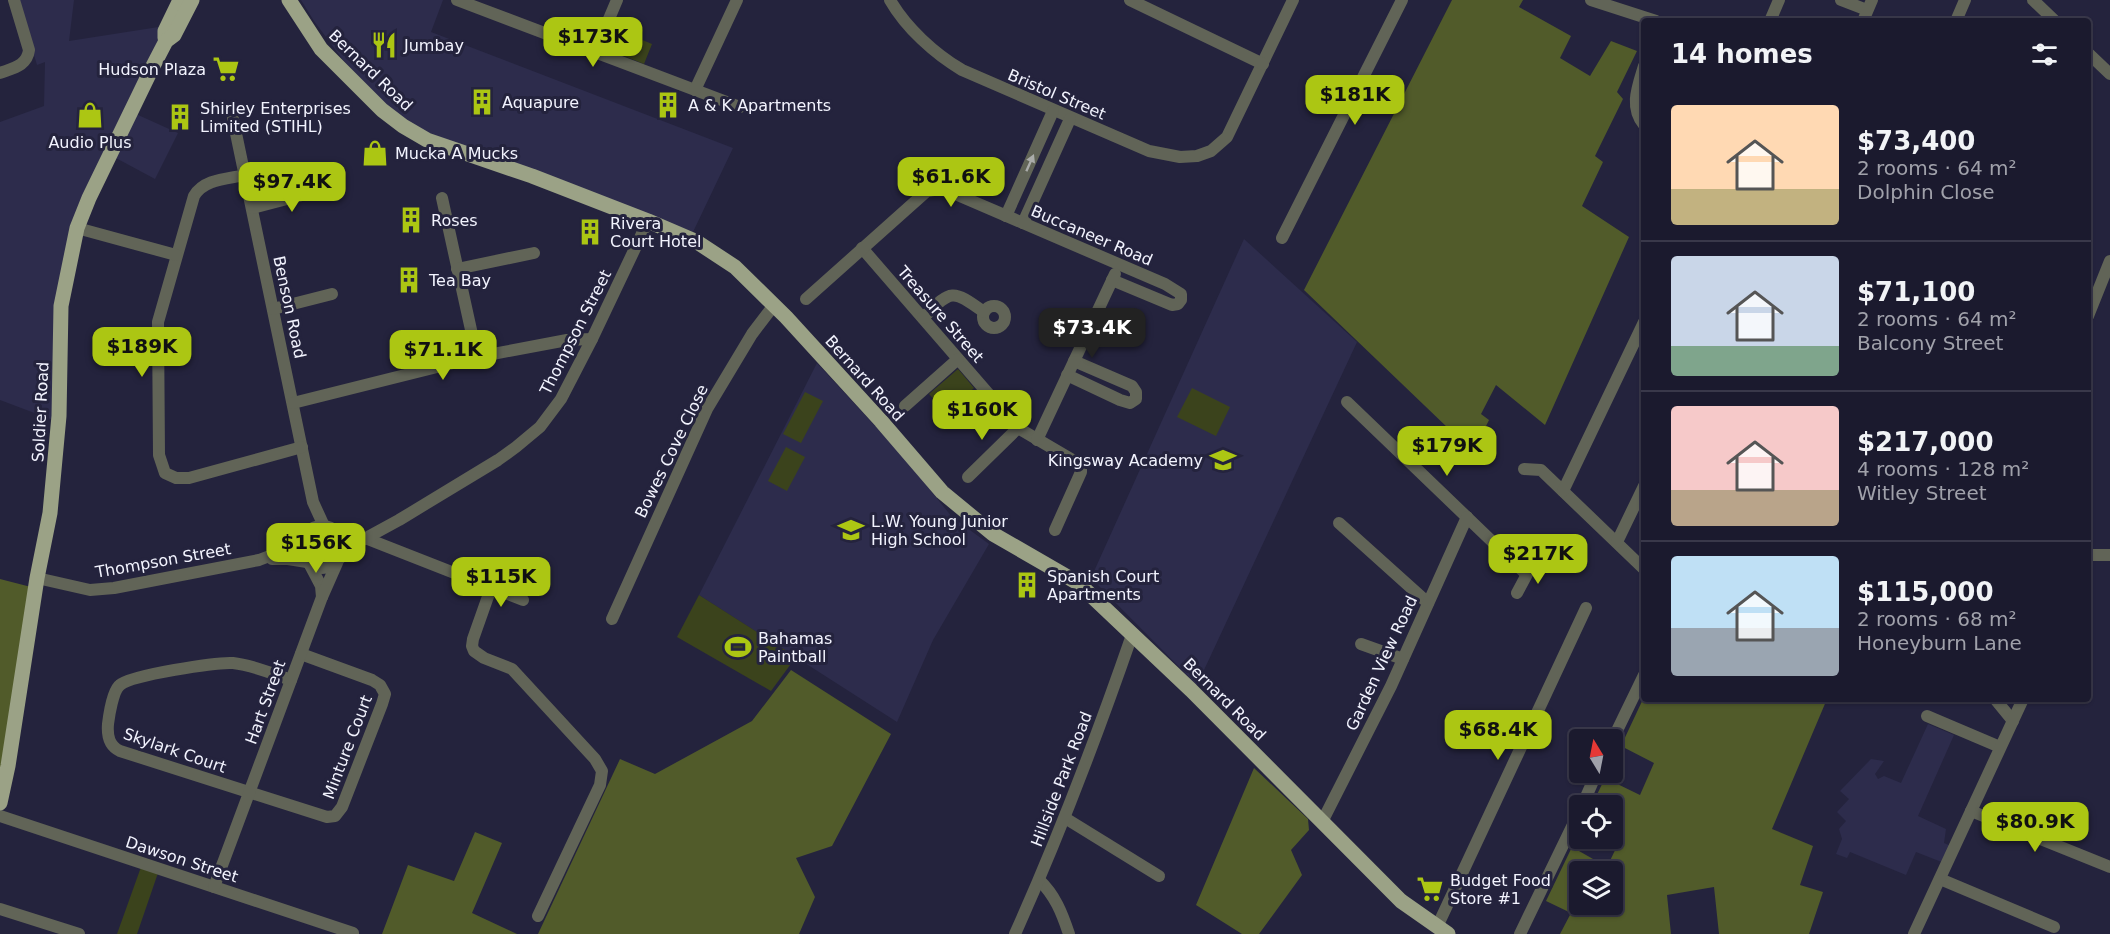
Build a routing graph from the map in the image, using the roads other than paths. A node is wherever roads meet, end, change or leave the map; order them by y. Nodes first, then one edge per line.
1 (14, 0) edge
2 (180, 0) edge
3 (192, 0) edge
4 (289, 0) edge
5 (456, 0) edge
6 (617, 0) edge
7 (737, 0) edge
8 (890, 0) edge
9 (1130, 0) edge
10 (1293, 0) edge
11 (1401, 0) edge
12 (1591, 0) edge
13 (1779, 0) edge
14 (1840, 0) edge
15 (1965, 0) edge
16 (2032, 0) edge
17 (1867, 10) edge
18 (1647, 18) edge
19 (1771, 18) edge
20 (1957, 18) edge
21 (2052, 18) edge
22 (166, 41) junction
23 (595, 52) junction
24 (2091, 56) edge
25 (1263, 64) junction
26 (0, 73) edge
27 (2110, 74) edge
28 (1641, 75) edge
29 (694, 90) junction
30 (740, 107) dead end
31 (1053, 111) junction
32 (233, 119) dead end
33 (1070, 119) junction
34 (1641, 120) edge
35 (245, 175) junction
36 (325, 189) dead end
37 (442, 198) dead end
38 (252, 208) junction
39 (1006, 216) junction
40 (648, 221) junction
41 (1023, 223) junction
42 (77, 228) junction
43 (1282, 238) dead end
44 (862, 248) junction
45 (534, 252) dead end
46 (176, 255) junction
47 (2110, 261) edge
48 (1119, 264) junction
49 (458, 269) junction
50 (2107, 277) edge
51 (1112, 280) junction
52 (332, 294) dead end
53 (807, 299) dead end
54 (774, 305) junction
55 (273, 309) junction
56 (2091, 309) edge
57 (984, 312) dead end
58 (922, 318) junction
59 (1641, 328) edge
60 (592, 339) junction
61 (477, 357) junction
62 (958, 359) junction
63 (1074, 361) junction
64 (1067, 375) junction
65 (1347, 402) dead end
66 (293, 403) junction
67 (906, 406) dead end
68 (1018, 428) junction
69 (1037, 440) junction
70 (302, 447) junction
71 (1524, 469) dead end
72 (968, 477) dead end
73 (1563, 491) junction
74 (1641, 492) edge
75 (313, 502) junction
76 (1467, 517) junction
77 (1339, 523) dead end
78 (324, 526) junction
79 (311, 530) junction
80 (1055, 530) dead end
81 (341, 536) junction
82 (364, 538) junction
83 (302, 540) junction
84 (1617, 542) junction
85 (344, 550) junction
86 (2091, 555) edge
87 (2110, 555) edge
88 (259, 560) junction
89 (308, 563) junction
90 (337, 563) junction
91 (1641, 566) edge
92 (37, 578) junction
93 (491, 588) junction
94 (1517, 593) dead end
95 (322, 597) junction
96 (523, 600) dead end
97 (1428, 603) junction
98 (1586, 608) dead end
99 (612, 619) dead end
100 (1132, 634) junction
101 (1361, 644) dead end
102 (301, 654) junction
103 (1403, 659) junction
104 (291, 680) junction
105 (1641, 681) edge
106 (1997, 702) edge
107 (2022, 702) edge
108 (1927, 716) dead end
109 (2013, 721) junction
110 (1618, 729) edge
111 (2000, 747) junction
112 (250, 792) junction
113 (0, 803) edge
114 (1971, 811) junction
115 (0, 816) edge
116 (1065, 818) junction
117 (1322, 822) junction
118 (1569, 833) edge
119 (2110, 867) edge
120 (1159, 876) dead end
121 (1039, 879) junction
122 (1940, 879) junction
123 (214, 887) junction
124 (0, 909) edge
125 (538, 916) dead end
126 (2054, 927) dead end
127 (1442, 930) edge
128 (353, 933) edge
129 (79, 934) edge
130 (1015, 934) edge
131 (1069, 934) edge
132 (1520, 934) edge
133 (1914, 934) edge

1 - 26 street
2 - 22 main road, Soldier Road
3 - 22 main road, Soldier Road
4 - 40 main road, Bernard Road
5 - 23 street
6 - 23 street
7 - 29 street
8 - 31 street, Bristol Street
9 - 25 street
10 - 25 street
11 - 43 street
12 - 18 street
13 - 19 street
14 - 17 street
15 - 20 street
16 - 21 street
22 - 42 main road, Soldier Road
23 - 29 street
24 - 27 street
25 - 33 street, Bristol Street
28 - 34 street
29 - 30 street
31 - 33 street, Bristol Street
39 -> 31 street
32 - 35 street, Benson Road
33 - 41 street
35 - 38 street, Benson Road
35 - 46 street
36 - 38 street
37 - 49 street
38 - 55 street, Benson Road
39 - 41 street, Buccaneer Road
39 - 44 street, Buccaneer Road
40 - 54 main road, Bernard Road
40 - 60 street, Thompson Street
41 - 48 street, Buccaneer Road
42 - 46 street
42 - 92 main road, Soldier Road
44 - 53 street, Buccaneer Road
44 - 58 street, Treasure Street
45 - 49 street
46 - 70 street
47 - 50 street
48 - 51 street
48 - 51 street, Buccaneer Road
49 - 61 street
50 - 56 street
51 - 63 street
52 - 55 street
54 - 99 street, Bowes Cove Close
54 - 100 main road, Bernard Road
55 - 66 street, Benson Road
57 - 58 street
58 - 62 street, Treasure Street
59 - 73 street
60 - 61 street
60 - 82 street, Thompson Street
61 - 66 street
62 - 67 street
62 - 68 street, Treasure Street
63 - 64 street
63 - 64 street
64 - 69 street
65 - 76 street
66 - 70 street, Benson Road
68 - 69 street, Treasure Street
68 - 72 street
69 - 80 street, Treasure Street
70 - 75 street, Benson Road
71 - 73 street
73 - 84 street
74 - 84 street
75 - 78 street
75 - 79 street
76 - 94 street
76 - 97 street, Garden View Road
77 - 97 street
78 - 79 street
78 - 81 street
79 - 83 street
81 - 82 street
81 - 85 street
82 - 85 street, Thompson Street
82 - 93 street
83 - 88 street
83 - 89 street
84 - 91 street
85 - 90 street
86 - 87 street
88 - 89 street
88 - 92 street, Thompson Street
89 - 90 street
89 - 95 street
90 - 95 street, Hart Street
92 - 113 main road, Soldier Road
93 - 96 street
93 - 125 street
95 - 102 street, Hart Street
97 - 103 street, Garden View Road
98 - 127 street
100 - 116 street, Hillside Park Road
100 - 117 main road, Bernard Road
101 - 103 street
102 - 104 street, Hart Street
102 - 112 street, Minture Court
103 - 117 street, Garden View Road
104 - 112 street, Hart Street
104 - 112 street, Skylark Court
105 - 110 street
106 - 109 street
107 - 109 street
108 - 111 street
109 - 111 street
111 - 114 street
112 - 123 street, Hart Street
114 - 119 street
114 - 122 street
115 - 123 street, Dawson Street
116 - 120 street
116 - 121 street, Hillside Park Road
117 - 127 main road, Bernard Road
118 - 132 street
121 - 130 street, Hillside Park Road
121 - 131 street
122 - 126 street
122 - 133 street
123 - 128 street, Dawson Street
124 - 129 street

